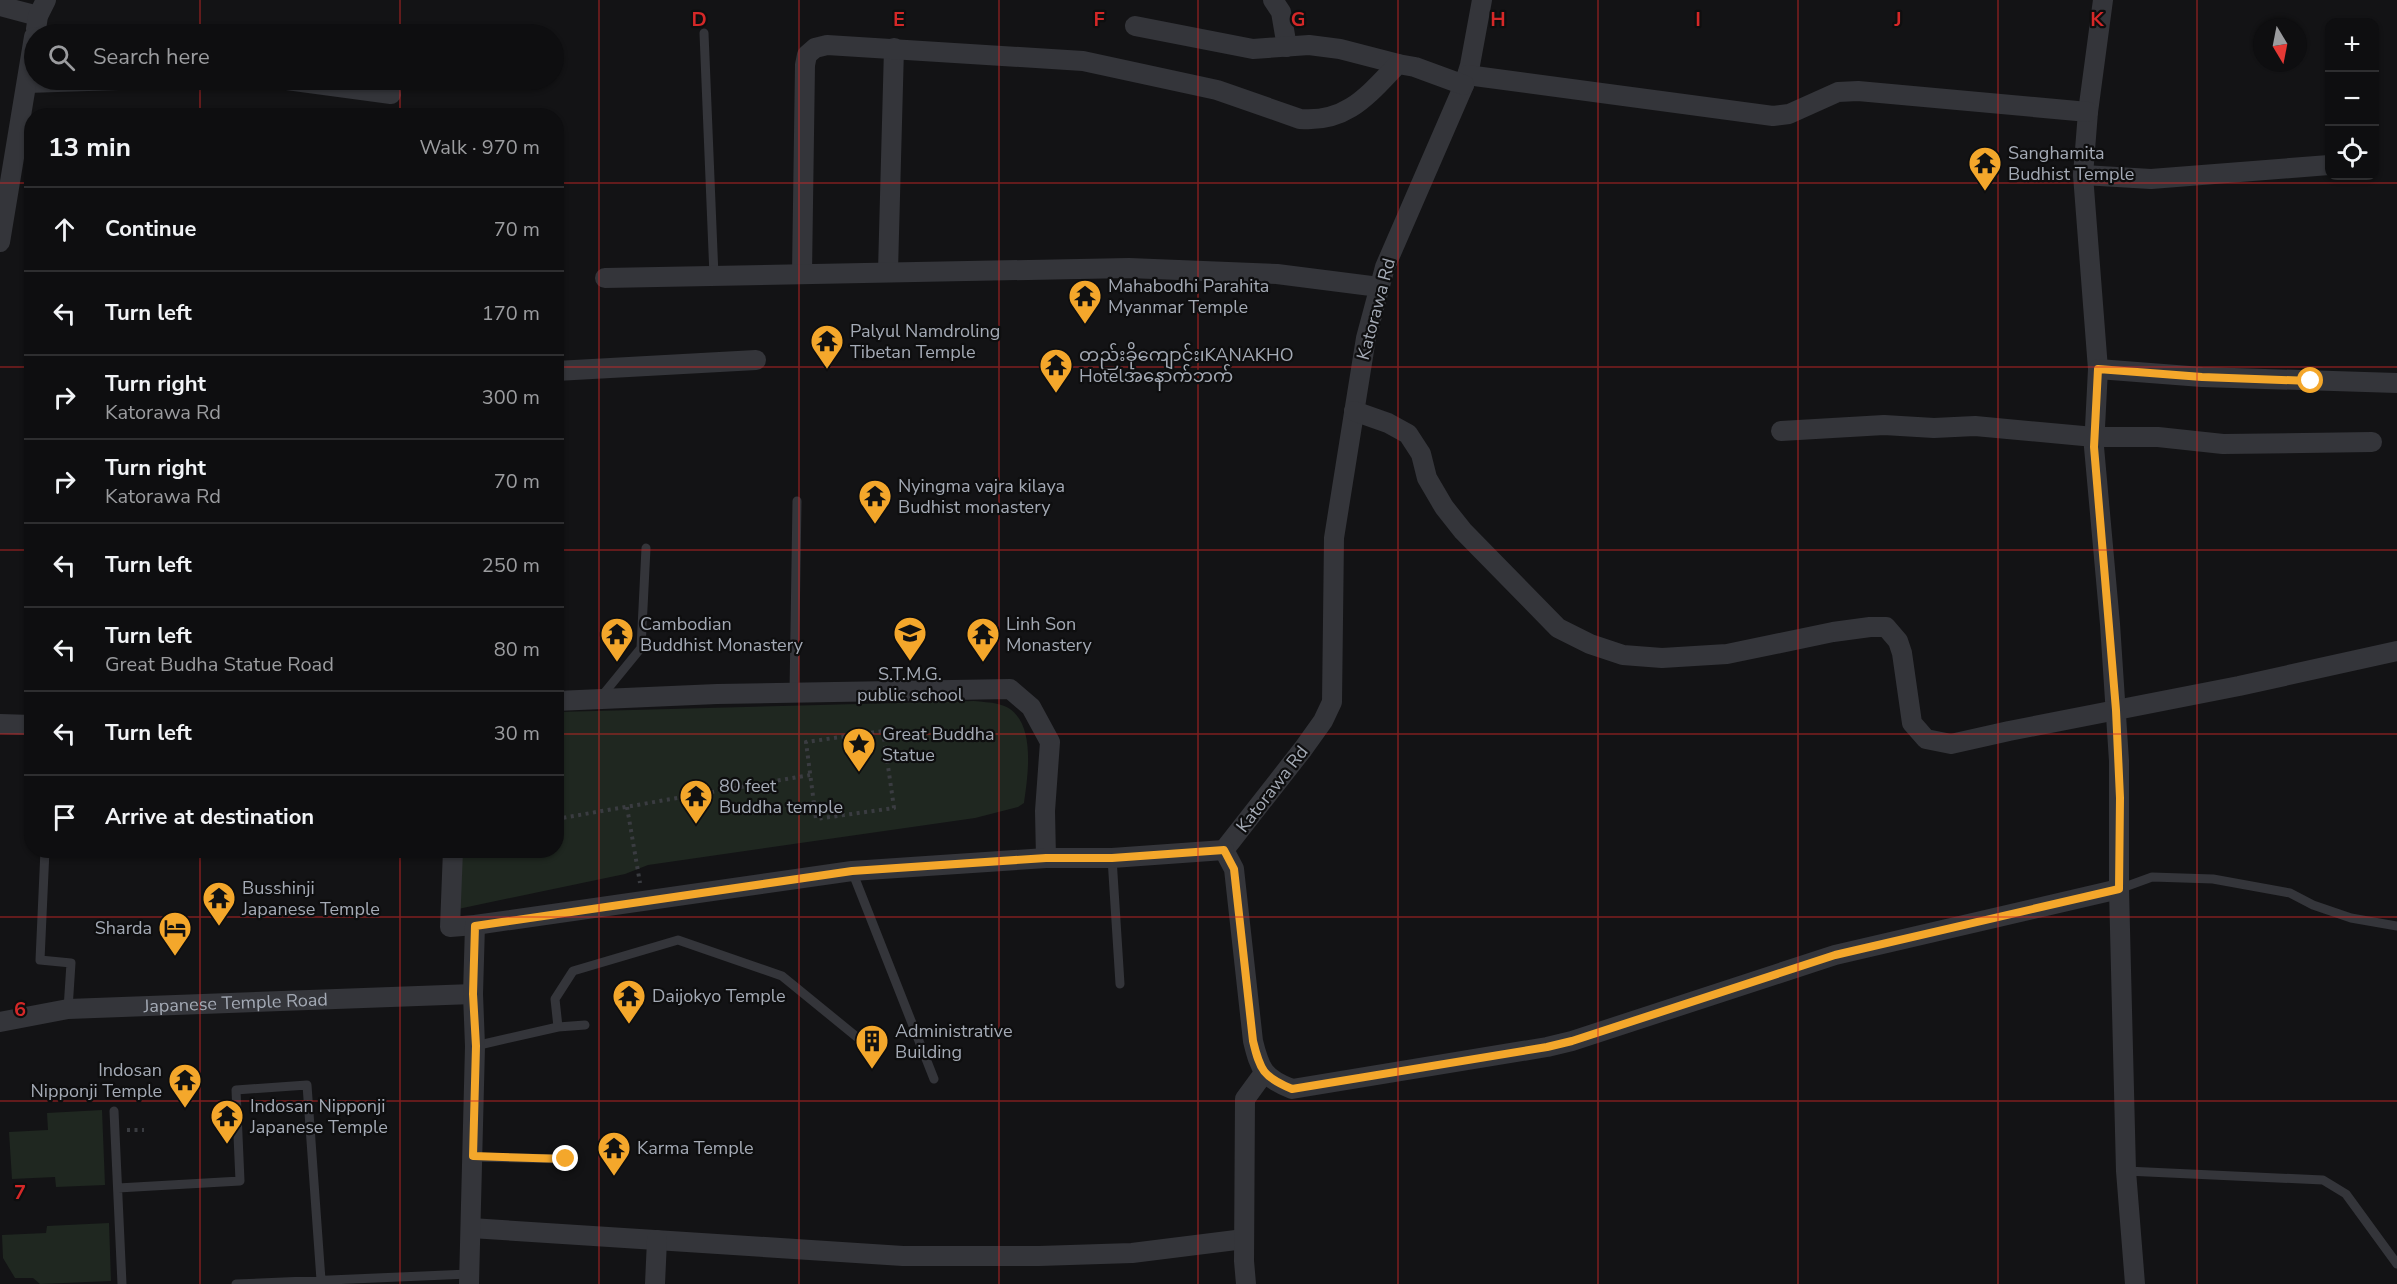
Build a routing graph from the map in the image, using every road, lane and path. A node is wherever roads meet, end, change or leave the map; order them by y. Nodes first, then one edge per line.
1 (1273, 0) edge
2 (1482, 0) edge
3 (2103, 0) edge
4 (0, 6) edge
5 (38, 22) edge
6 (1135, 26) dead end
7 (704, 33) dead end
8 (1287, 47) junction
9 (894, 48) junction
10 (1398, 64) junction
11 (1466, 80) junction
12 (26, 90) edge
13 (361, 90) edge
14 (391, 94) dead end
15 (2088, 112) junction
16 (2325, 165) edge
17 (2083, 175) junction
18 (0, 242) edge
19 (888, 271) junction
20 (801, 274) junction
21 (714, 276) junction
22 (605, 278) dead end
23 (1379, 287) junction
24 (756, 360) dead end
25 (2098, 369) junction
26 (564, 371) edge
27 (2397, 383) edge
28 (1354, 411) junction
29 (1781, 431) dead end
30 (2094, 437) junction
31 (2373, 442) dead end
32 (797, 501) dead end
33 (646, 548) dead end
34 (2397, 651) edge
35 (794, 693) junction
36 (600, 699) junction
37 (564, 701) edge
38 (2116, 710) junction
39 (0, 724) edge
40 (24, 725) edge
41 (810, 775) junction
42 (627, 807) junction
43 (564, 818) edge
44 (1224, 850) junction
45 (45, 858) edge
46 (453, 858) edge
47 (1046, 858) junction
48 (1112, 858) junction
49 (852, 871) junction
50 (2119, 889) junction
51 (643, 901) junction
52 (475, 926) junction
53 (2397, 926) edge
54 (1120, 984) dead end
55 (473, 994) junction
56 (68, 1010) junction
57 (0, 1022) edge
58 (585, 1025) dead end
59 (558, 1027) junction
60 (858, 1038) dead end
61 (476, 1046) junction
62 (1264, 1072) junction
63 (934, 1079) dead end
64 (114, 1111) dead end
65 (473, 1156) junction
66 (566, 1159) dead end
67 (2126, 1171) junction
68 (118, 1188) junction
69 (471, 1228) junction
70 (1244, 1239) junction
71 (657, 1240) junction
72 (2397, 1264) edge
73 (469, 1279) edge
74 (321, 1280) junction
75 (122, 1284) edge
76 (236, 1284) edge
77 (655, 1284) edge
78 (1246, 1284) edge
79 (2135, 1284) edge

1 - 8 street
2 - 11 street, Katorawa Rd
3 - 15 street
4 - 5 street
6 - 8 street
7 - 21 lane
8 - 10 street
9 - 10 street
9 - 19 street
9 - 20 street
10 - 11 street
11 - 15 street
11 - 23 street, Katorawa Rd
12 - 18 street
13 - 14 street
15 - 17 street
16 - 17 street
17 - 25 street
19 - 20 street
19 - 23 street
20 - 21 street
21 - 22 street
23 - 28 street, Katorawa Rd
24 - 26 street
25 - 27 street
25 - 30 street
28 - 38 street
28 - 44 street, Katorawa Rd
29 - 30 street
30 - 31 street
30 - 38 street
32 - 35 lane
33 - 36 lane
34 - 38 street
35 - 36 street
35 - 47 street
36 - 37 street
38 - 50 street
39 - 40 street
41 - 41 path
41 - 42 path
42 - 43 path
42 - 51 path
44 - 48 street
44 - 62 street, Katorawa Rd
45 - 56 lane
46 - 52 street
47 - 48 street
47 - 49 street
48 - 54 lane
49 - 51 street
49 - 63 lane
50 - 53 lane
50 - 62 street
50 - 67 street
51 - 52 street
52 - 55 street
55 - 56 street, Japanese Temple Road
55 - 61 street
56 - 57 street, Japanese Temple Road
58 - 59 lane
59 - 60 lane
59 - 61 lane
61 - 65 street
62 - 70 street
64 - 68 lane
65 - 66 lane
65 - 69 street
67 - 72 lane
67 - 79 street
68 - 74 lane
68 - 75 lane
69 - 71 street
69 - 73 street
70 - 71 street
70 - 78 street
71 - 77 street
73 - 74 lane
74 - 76 lane

